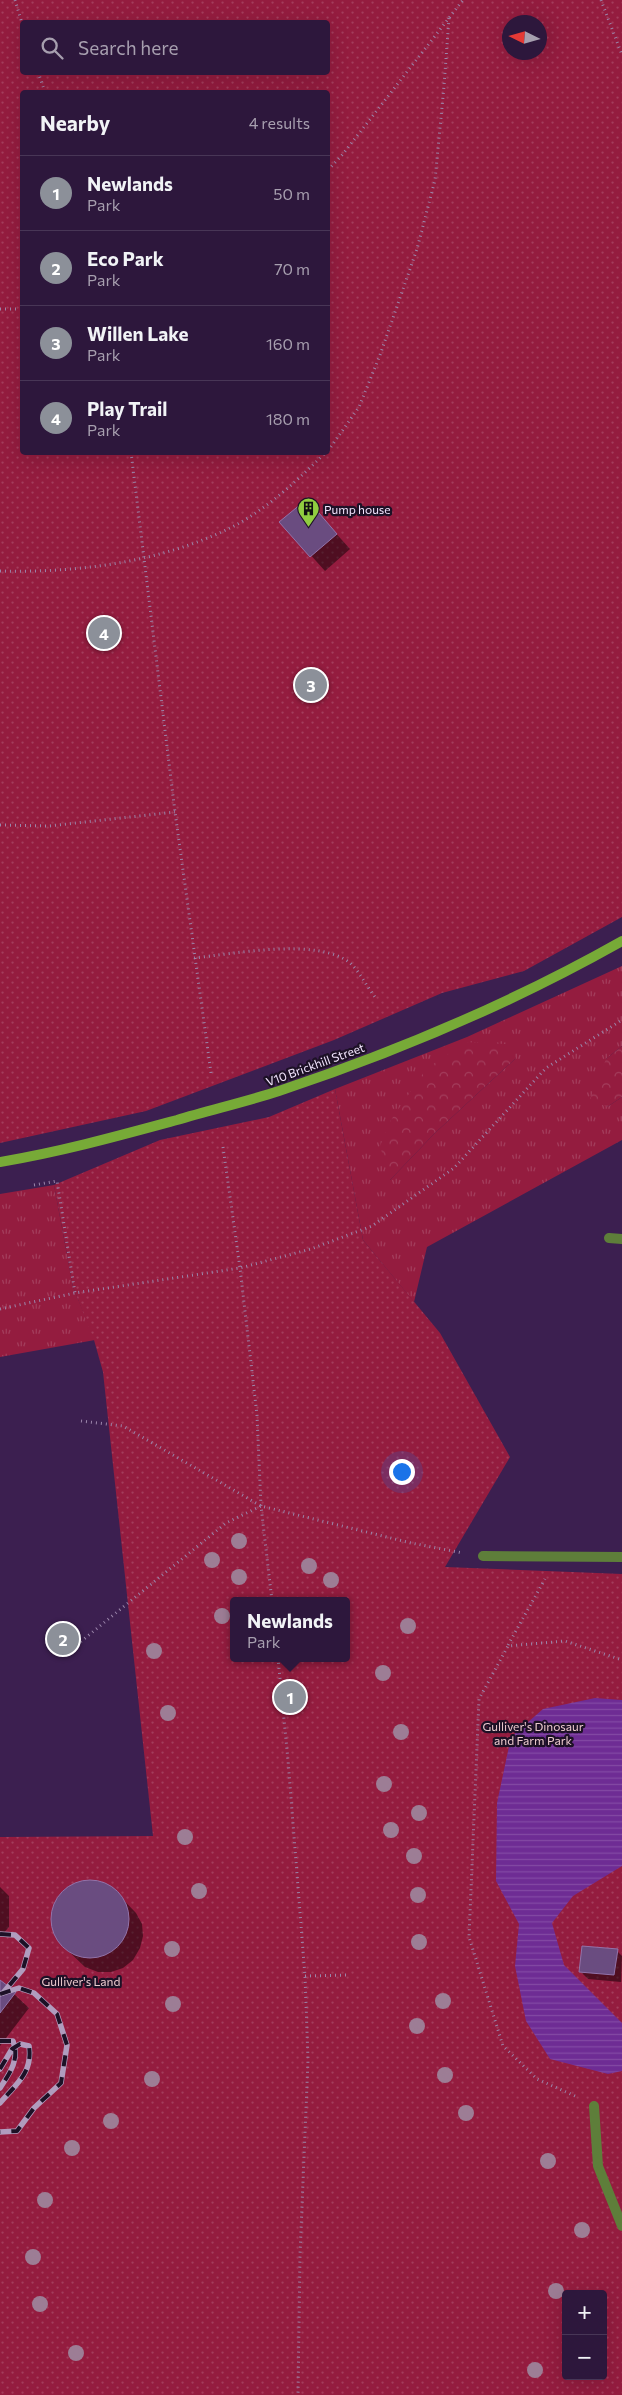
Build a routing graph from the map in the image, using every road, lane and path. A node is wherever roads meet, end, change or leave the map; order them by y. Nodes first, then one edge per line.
1 (15, 0) edge
2 (463, 0) edge
3 (601, 0) edge
4 (449, 18) junction
5 (21, 20) edge
6 (622, 55) edge
7 (39, 75) edge
8 (44, 90) edge
9 (330, 168) edge
10 (0, 309) edge
11 (20, 309) edge
12 (330, 448) edge
13 (131, 455) edge
14 (324, 455) edge
15 (143, 558) junction
16 (0, 571) edge
17 (174, 812) junction
18 (0, 825) edge
19 (622, 942) edge
20 (194, 958) junction
21 (376, 997) dead end
22 (622, 1020) edge
23 (211, 1073) dead end
24 (223, 1147) dead end
25 (0, 1162) edge
26 (34, 1185) dead end
27 (609, 1238) dead end
28 (622, 1239) edge
29 (240, 1268) junction
30 (76, 1293) junction
31 (0, 1309) edge
32 (81, 1421) dead end
33 (261, 1506) junction
34 (483, 1556) joint
35 (558, 1556) junction
36 (622, 1557) edge
37 (272, 1597) edge
38 (508, 1646) junction
39 (73, 1648) dead end
40 (622, 1660) edge
41 (278, 1662) edge
42 (348, 1975) dead end
43 (305, 1976) junction
44 (594, 2106) joint
45 (622, 2226) edge
46 (298, 2395) edge

1 - 5 path
2 - 4 path
3 - 6 path
4 - 9 path
4 - 12 path
7 - 8 path
10 - 11 path
13 - 15 path
14 - 15 path
15 - 16 path
15 - 17 path
17 - 18 path
17 - 20 path
19 - 25 street, V10 Brickhill Street
20 - 21 path
20 - 23 path
22 - 29 path
24 - 29 path
26 - 30 path
27 - 28 lane
29 - 30 path
29 - 33 path
30 - 31 path
32 - 33 path
33 - 34 path
33 - 37 path
33 - 39 path
34 - 35 lane
35 - 36 lane
35 - 38 path
38 - 40 path
38 - 44 path
41 - 43 path
42 - 43 path
43 - 46 path
44 - 45 lane

